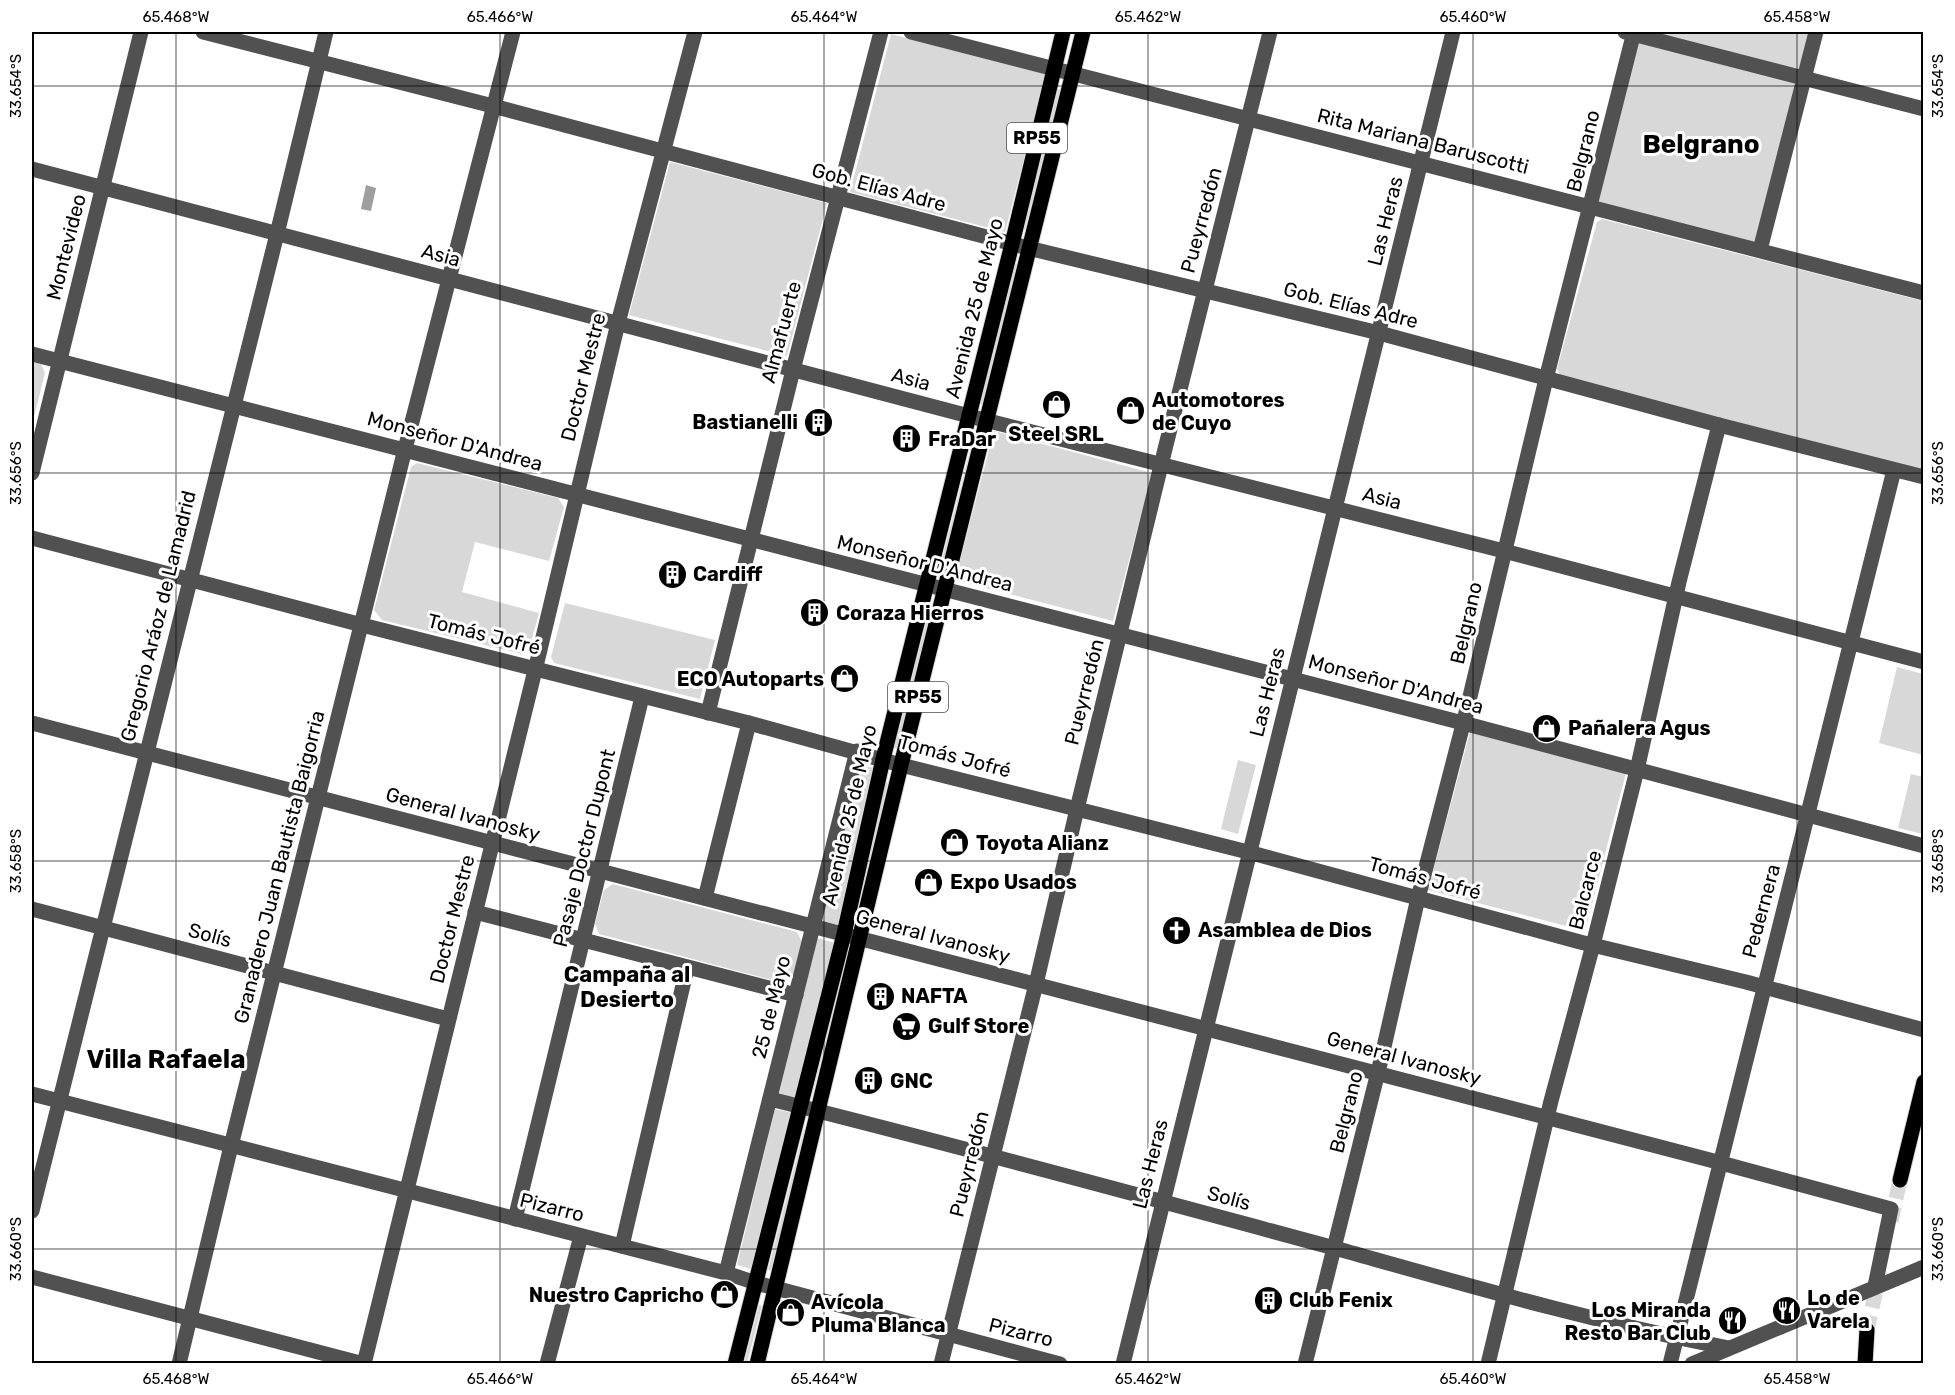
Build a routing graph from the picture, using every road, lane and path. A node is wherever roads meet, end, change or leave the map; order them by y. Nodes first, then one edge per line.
1 (141, 32) edge
2 (203, 32) edge
3 (326, 32) edge
4 (513, 32) edge
5 (695, 32) edge
6 (881, 32) edge
7 (910, 32) edge
8 (1063, 32) edge
9 (1083, 32) edge
10 (1270, 32) edge
11 (1452, 32) edge
12 (1631, 32) edge
13 (1816, 32) edge
14 (318, 62) junction
15 (1054, 68) junction
16 (1073, 73) junction
17 (1804, 77) junction
18 (493, 106) junction
19 (1923, 109) edge
20 (1250, 118) junction
21 (665, 152) junction
22 (1421, 162) junction
23 (32, 169) edge
24 (102, 188) junction
25 (839, 198) junction
26 (1590, 206) junction
27 (277, 234) junction
28 (1012, 244) junction
29 (1028, 248) junction
30 (1760, 250) junction
31 (450, 279) junction
32 (1205, 290) junction
33 (1923, 293) edge
34 (618, 323) junction
35 (1379, 333) junction
36 (32, 354) edge
37 (59, 361) junction
38 (793, 370) junction
39 (1546, 378) junction
40 (233, 405) junction
41 (969, 416) junction
42 (987, 421) junction
43 (1719, 425) junction
44 (405, 450) junction
45 (1161, 463) junction
46 (1894, 470) junction
47 (32, 473) edge
48 (1923, 477) edge
49 (577, 494) junction
50 (1336, 508) junction
51 (32, 538) edge
52 (750, 540) junction
53 (1504, 551) junction
54 (189, 580) junction
55 (926, 585) junction
56 (945, 590) junction
57 (1676, 596) junction
58 (362, 625) junction
59 (1120, 634) junction
60 (1851, 643) junction
61 (1923, 662) edge
62 (536, 668) junction
63 (1292, 679) junction
64 (642, 697) junction
65 (708, 713) junction
66 (32, 723) edge
67 (749, 723) junction
68 (1463, 723) junction
69 (857, 751) junction
70 (146, 753) junction
71 (883, 759) junction
72 (901, 765) junction
73 (1637, 770) junction
74 (318, 798) junction
75 (1077, 809) junction
76 (1808, 816) junction
77 (493, 843) junction
78 (1923, 846) edge
79 (1248, 852) junction
80 (601, 871) junction
81 (705, 898) junction
82 (1418, 898) junction
83 (32, 909) edge
84 (475, 912) junction
85 (813, 926) junction
86 (101, 928) junction
87 (844, 934) junction
88 (860, 939) junction
89 (583, 940) junction
90 (1593, 945) junction
91 (687, 968) junction
92 (274, 973) junction
93 (1036, 984) junction
94 (1763, 986) junction
95 (796, 995) junction
96 (448, 1019) junction
97 (1205, 1028) junction
98 (1923, 1030) edge
99 (1377, 1073) junction
100 (1923, 1082) edge
101 (32, 1094) edge
102 (770, 1100) junction
103 (58, 1101) junction
104 (801, 1107) junction
105 (818, 1111) junction
106 (1547, 1117) junction
107 (231, 1146) junction
108 (992, 1157) junction
109 (1720, 1162) junction
110 (1900, 1180) tunnel mouth
111 (406, 1191) junction
112 (1162, 1201) junction
113 (32, 1210) edge
114 (515, 1219) junction
115 (581, 1236) junction
116 (622, 1246) junction
117 (1334, 1248) junction
118 (1923, 1267) edge
119 (726, 1273) junction
120 (32, 1277) edge
121 (756, 1283) junction
122 (1875, 1286) junction
123 (776, 1288) junction
124 (1505, 1295) junction
125 (189, 1318) junction
126 (1867, 1330) tunnel mouth
127 (948, 1335) junction
128 (1676, 1338) junction
129 (1729, 1348) junction
130 (364, 1363) edge
131 (179, 1364) edge
132 (548, 1364) edge
133 (735, 1364) edge
134 (757, 1364) edge
135 (941, 1364) edge
136 (1060, 1364) edge
137 (1124, 1364) edge
138 (1305, 1364) edge
139 (1488, 1364) edge
140 (1670, 1364) edge
141 (1692, 1364) edge
142 (1865, 1364) edge

1 - 24 street, Montevideo
2 - 14 street, Gob. Elías Adre
3 - 14 street, Gregorio Aráoz de Lamadrid
4 - 18 street
5 - 21 street, Doctor Mestre
6 - 25 street, Almafuerte
7 - 15 street, Rita Mariana Baruscotti
8 - 15 main road, Avenida 25 de Mayo / RP55
9 - 16 main road, Avenida 25 de Mayo / RP55
10 - 20 street, Pueyrredón
11 - 22 street, Las Heras
12 - 17 street
12 - 26 street, Belgrano
13 - 17 street
14 - 18 street, Gob. Elías Adre
14 - 27 street, Gregorio Aráoz de Lamadrid
15 - 16 street, Rita Mariana Baruscotti
15 - 28 main road, Avenida 25 de Mayo / RP55
16 - 20 street, Rita Mariana Baruscotti
16 - 29 main road, Avenida 25 de Mayo / RP55
17 - 19 street
17 - 30 street
18 - 21 street, Gob. Elías Adre
18 - 31 street
20 - 22 street, Rita Mariana Baruscotti
20 - 32 street, Pueyrredón
21 - 25 street, Gob. Elías Adre
21 - 34 street, Doctor Mestre
22 - 26 street, Rita Mariana Baruscotti
22 - 35 street, Las Heras
23 - 24 street, Asia
24 - 27 street, Asia
24 - 37 street, Montevideo
25 - 28 street, Gob. Elías Adre
25 - 38 street, Almafuerte
26 - 30 street, Rita Mariana Baruscotti
26 - 39 street, Belgrano
27 - 31 street, Asia
27 - 40 street, Gregorio Aráoz de Lamadrid
28 - 29 street, Gob. Elías Adre
28 - 41 main road, Avenida 25 de Mayo / RP55
29 - 32 street, Gob. Elías Adre
29 - 42 main road, Avenida 25 de Mayo / RP55
30 - 33 street, Rita Mariana Baruscotti
31 - 34 street, Asia
31 - 44 street, Granadero Juan Bautista Baigorria
32 - 35 street, Gob. Elías Adre
32 - 45 street, Pueyrredón
34 - 38 street, Asia
34 - 49 street, Doctor Mestre
35 - 39 street, Gob. Elías Adre
35 - 50 street, Las Heras
36 - 37 street, Monseñor D'Andrea
37 - 40 street, Monseñor D'Andrea
37 - 47 street, Montevideo
38 - 41 street, Asia
38 - 52 street, Almafuerte
39 - 43 street, Gob. Elías Adre
39 - 53 street, Belgrano
40 - 44 street, Monseñor D'Andrea
40 - 54 street, Gregorio Aráoz de Lamadrid
41 - 42 street, Asia
41 - 55 main road, Avenida 25 de Mayo / RP55
42 - 45 street, Asia
42 - 56 main road, Avenida 25 de Mayo / RP55
43 - 46 street, Gob. Elías Adre
43 - 57 street, Balcarce
44 - 49 street, Monseñor D'Andrea
44 - 58 street, Granadero Juan Bautista Baigorria
45 - 50 street, Asia
45 - 59 street, Pueyrredón
46 - 48 street, Gob. Elías Adre
46 - 60 street, Pedernera
49 - 52 street, Monseñor D'Andrea
49 - 62 street, Doctor Mestre
50 - 53 street, Asia
50 - 63 street, Las Heras
51 - 54 street, Tomás Jofré
52 - 55 street, Monseñor D'Andrea
52 - 65 street, Almafuerte
53 - 57 street, Asia
53 - 68 street, Belgrano
54 - 58 street, Tomás Jofré
54 - 70 street, Gregorio Aráoz de Lamadrid
55 - 56 street, Monseñor D'Andrea
55 - 71 main road, Avenida 25 de Mayo / RP55
56 - 59 street, Monseñor D'Andrea
56 - 72 main road, Avenida 25 de Mayo / RP55
57 - 60 street, Asia
57 - 73 street, Balcarce
58 - 62 street, Tomás Jofré
58 - 74 street, Granadero Juan Bautista Baigorria
59 - 63 street, Monseñor D'Andrea
59 - 75 street, Pueyrredón
60 - 61 street, Asia
60 - 76 street, Pedernera
62 - 64 street, Tomás Jofré
62 - 77 street, Doctor Mestre
63 - 68 street, Monseñor D'Andrea
63 - 79 street, Las Heras
64 - 65 street, Tomás Jofré
64 - 80 street, Pasaje Doctor Dupont
65 - 67 street, Tomás Jofré
66 - 70 street, General Ivanosky
67 - 69 street, Tomás Jofré
67 - 81 street
68 - 73 street, Monseñor D'Andrea
68 - 82 street, Belgrano
69 - 71 street, Tomás Jofré
69 - 85 street, 25 de Mayo
70 - 74 street, General Ivanosky
70 - 86 street, Gregorio Aráoz de Lamadrid
71 - 72 street, Tomás Jofré
71 - 87 main road, Avenida 25 de Mayo / RP55
72 - 75 street, Tomás Jofré
72 - 88 main road, Avenida 25 de Mayo / RP55
73 - 76 street, Monseñor D'Andrea
73 - 90 street, Balcarce
74 - 77 street, General Ivanosky
74 - 92 street, Granadero Juan Bautista Baigorria
75 - 79 street, Tomás Jofré
75 - 93 street, Pueyrredón
76 - 78 street, Monseñor D'Andrea
76 - 94 street, Pedernera
77 - 80 street, General Ivanosky
77 - 84 street, Doctor Mestre
79 - 82 street, Tomás Jofré
79 - 97 street, Las Heras
80 - 81 street, General Ivanosky
80 - 89 street, Pasaje Doctor Dupont
81 - 85 street, General Ivanosky
82 - 90 street, Tomás Jofré
82 - 99 street, Belgrano
83 - 86 street, Solís
84 - 89 street
84 - 96 street, Doctor Mestre
85 - 87 street, General Ivanosky
85 - 95 street, 25 de Mayo
86 - 92 street, Solís
86 - 103 street, Gregorio Aráoz de Lamadrid
87 - 88 street, General Ivanosky
87 - 104 main road, Avenida 25 de Mayo / RP55
88 - 93 street, General Ivanosky
88 - 105 main road, Avenida 25 de Mayo / RP55
89 - 91 street
89 - 114 street, Pasaje Doctor Dupont
90 - 94 street, Tomás Jofré
90 - 106 street, Balcarce
91 - 95 street
91 - 116 street
92 - 96 street, Solís
92 - 107 street, Granadero Juan Bautista Baigorria
93 - 97 street, General Ivanosky
93 - 108 street, Pueyrredón
94 - 98 street, Tomás Jofré
94 - 109 street, Pedernera
95 - 102 street, 25 de Mayo
96 - 111 street, Doctor Mestre
97 - 99 street, General Ivanosky
97 - 112 street, Las Heras
99 - 106 street, General Ivanosky
99 - 117 street, Belgrano
100 - 110 main road
101 - 103 street, Pizarro
102 - 104 street, Solís
102 - 119 street, 25 de Mayo
103 - 107 street, Pizarro
103 - 113 street, Gregorio Aráoz de Lamadrid
104 - 105 street, Solís
104 - 121 main road, Avenida 25 de Mayo / RP55
105 - 108 street, Solís
105 - 123 main road, Avenida 25 de Mayo / RP55
106 - 109 street, General Ivanosky
106 - 124 street, Balcarce
107 - 111 street, Pizarro
107 - 125 street, Granadero Juan Bautista Baigorria
108 - 112 street, Solís
108 - 127 street, Pueyrredón
109 - 122 street, General Ivanosky
109 - 128 street, Pedernera
111 - 114 street, Pizarro
111 - 130 street, Doctor Mestre
112 - 117 street, Solís
112 - 137 street, Las Heras
114 - 115 street, Pizarro
115 - 116 street, Pizarro
115 - 132 street
116 - 119 street, Pizarro
117 - 124 street, Solís
117 - 138 street, Belgrano
118 - 122 street
119 - 121 street, Pizarro
120 - 125 street
121 - 123 street, Pizarro
121 - 133 main road, Avenida 25 de Mayo / RP55
122 - 129 street
123 - 127 street, Pizarro
123 - 134 main road, Avenida 25 de Mayo / RP55
124 - 128 street, Solís
124 - 139 street, Balcarce
125 - 130 street
125 - 131 street, Granadero Juan Bautista Baigorria
126 - 142 main road
127 - 135 street, Pueyrredón
127 - 136 street, Pizarro
128 - 129 street, Solís
128 - 140 street, Pedernera
129 - 141 street

